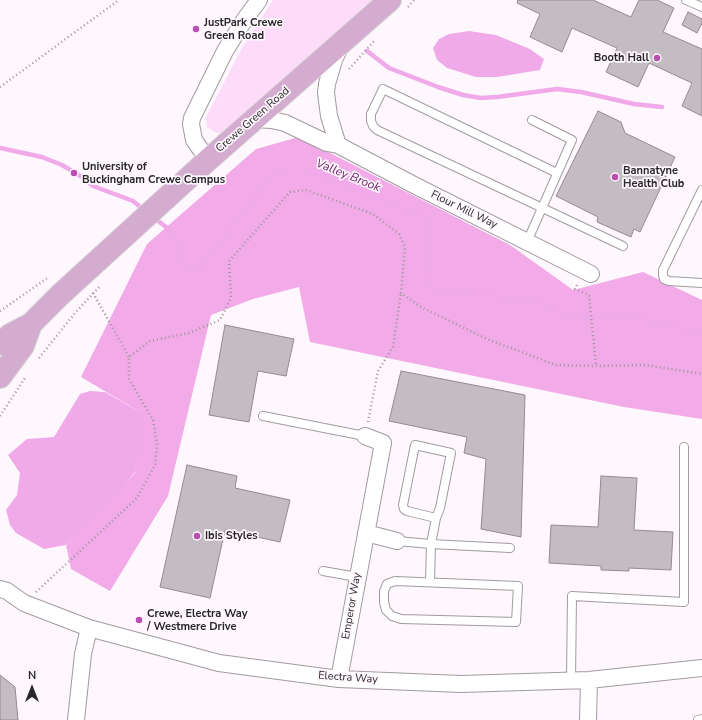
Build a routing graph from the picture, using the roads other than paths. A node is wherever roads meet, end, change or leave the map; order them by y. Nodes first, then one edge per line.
1 (259, 0) edge
2 (390, 0) edge
3 (686, 0) edge
4 (702, 8) edge
5 (344, 39) junction
6 (254, 119) junction
7 (532, 120) dead end
8 (338, 145) junction
9 (208, 160) junction
10 (558, 173) junction
11 (702, 190) edge
12 (542, 208) junction
13 (527, 242) junction
14 (623, 246) dead end
15 (586, 271) road end
16 (702, 283) edge
17 (31, 324) junction
18 (0, 344) edge
19 (0, 378) edge
20 (263, 416) dead end
21 (365, 436) joint
22 (684, 447) dead end
23 (436, 518) junction
24 (366, 533) junction
25 (398, 541) joint
26 (431, 544) junction
27 (510, 548) dead end
28 (323, 571) dead end
29 (358, 577) junction
30 (430, 582) junction
31 (2, 587) edge
32 (89, 628) junction
33 (702, 668) edge
34 (339, 679) junction
35 (589, 680) junction
36 (571, 681) junction
37 (702, 719) edge
38 (76, 720) edge
39 (588, 720) edge
40 (698, 720) edge

1 - 9 street
2 - 5 main road, Crewe Green Road
3 - 4 lane
5 - 6 main road, Crewe Green Road
5 - 8 street
6 - 8 street, Flour Mill Way
6 - 9 main road, Crewe Green Road
7 - 10 lane
8 - 13 street, Flour Mill Way
9 - 17 main road, Crewe Green Road
10 - 12 lane
10 - 12 lane
11 - 16 lane
12 - 13 lane
12 - 14 lane
13 - 15 street, Flour Mill Way
17 - 18 main road, Crewe Green Road
17 - 19 main road, Crewe Green Road
20 - 21 lane
21 - 24 street, Emperor Way
22 - 36 lane
23 - 23 lane
23 - 26 lane
24 - 25 street
24 - 29 street, Emperor Way
25 - 26 lane
26 - 27 lane
26 - 30 lane
28 - 29 lane
29 - 34 street, Emperor Way
30 - 30 lane
31 - 32 street, Electra Way
32 - 34 street, Electra Way
32 - 38 street
33 - 35 street, Electra Way
34 - 36 street, Electra Way
35 - 36 street, Electra Way
35 - 39 street
37 - 40 lane

